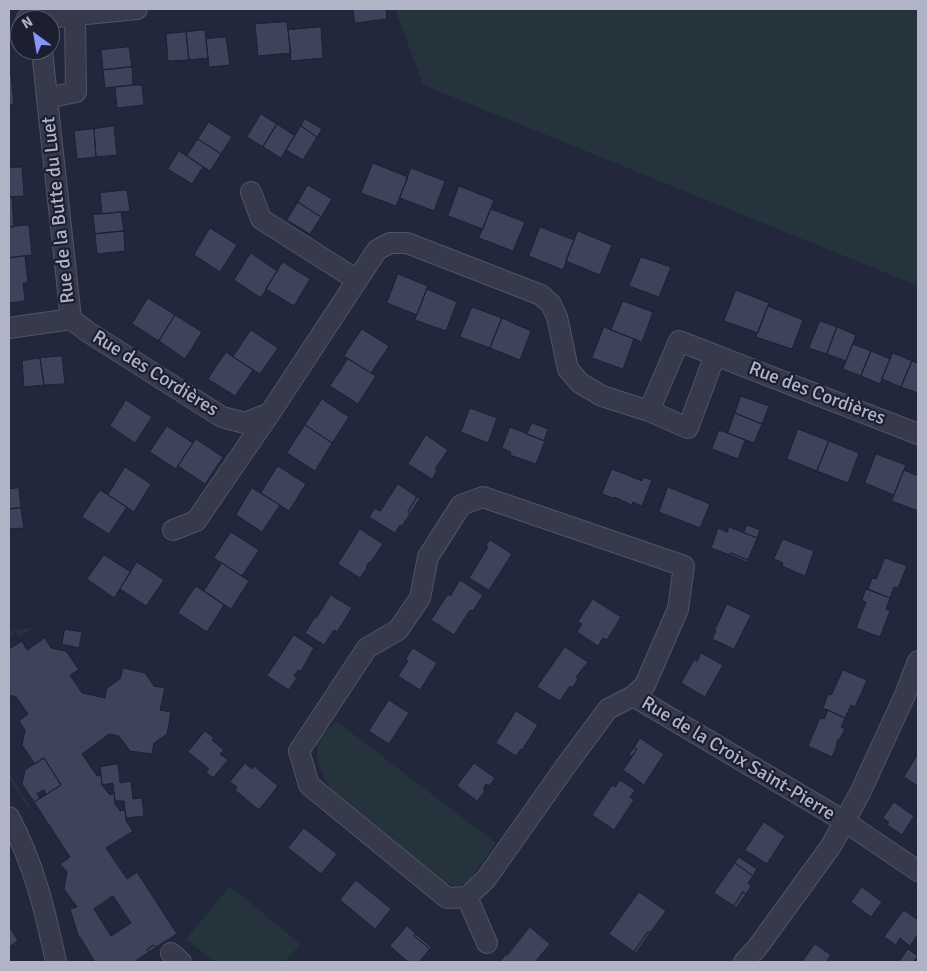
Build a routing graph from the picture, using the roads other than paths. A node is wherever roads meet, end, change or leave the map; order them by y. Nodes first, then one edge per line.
1 (137, 9) edge
2 (75, 15) junction
3 (60, 17) edge
4 (43, 60) edge
5 (46, 98) junction
6 (251, 192) dead end
7 (357, 280) junction
8 (71, 319) junction
9 (9, 328) edge
10 (715, 355) junction
11 (649, 411) junction
12 (270, 413) junction
13 (918, 434) edge
14 (173, 530) dead end
15 (918, 661) edge
16 (633, 696) junction
17 (9, 817) edge
18 (844, 821) junction
19 (918, 871) edge
20 (467, 897) junction
21 (487, 943) dead end
22 (56, 962) edge
23 (744, 962) edge

1 - 2 street
2 - 3 street
2 - 5 street, Rue de la Butte du Luet
4 - 5 street, Rue de la Butte du Luet
5 - 8 street, Rue de la Butte du Luet
6 - 7 street
7 - 11 street
7 - 12 street
8 - 9 street, Rue de la Butte du Luet
8 - 12 street, Rue des Cordières
10 - 11 street, Rue des Cordières
10 - 11 street
10 - 13 street, Rue des Cordières
12 - 14 street
15 - 18 street
16 - 18 street, Rue de la Croix Saint-Pierre
16 - 20 street, Rue de la Croix Saint-Pierre
16 - 20 street, Rue de la Croix Saint-Pierre
17 - 22 street
18 - 19 street, Rue de la Croix Saint-Pierre
18 - 23 street
20 - 21 street

